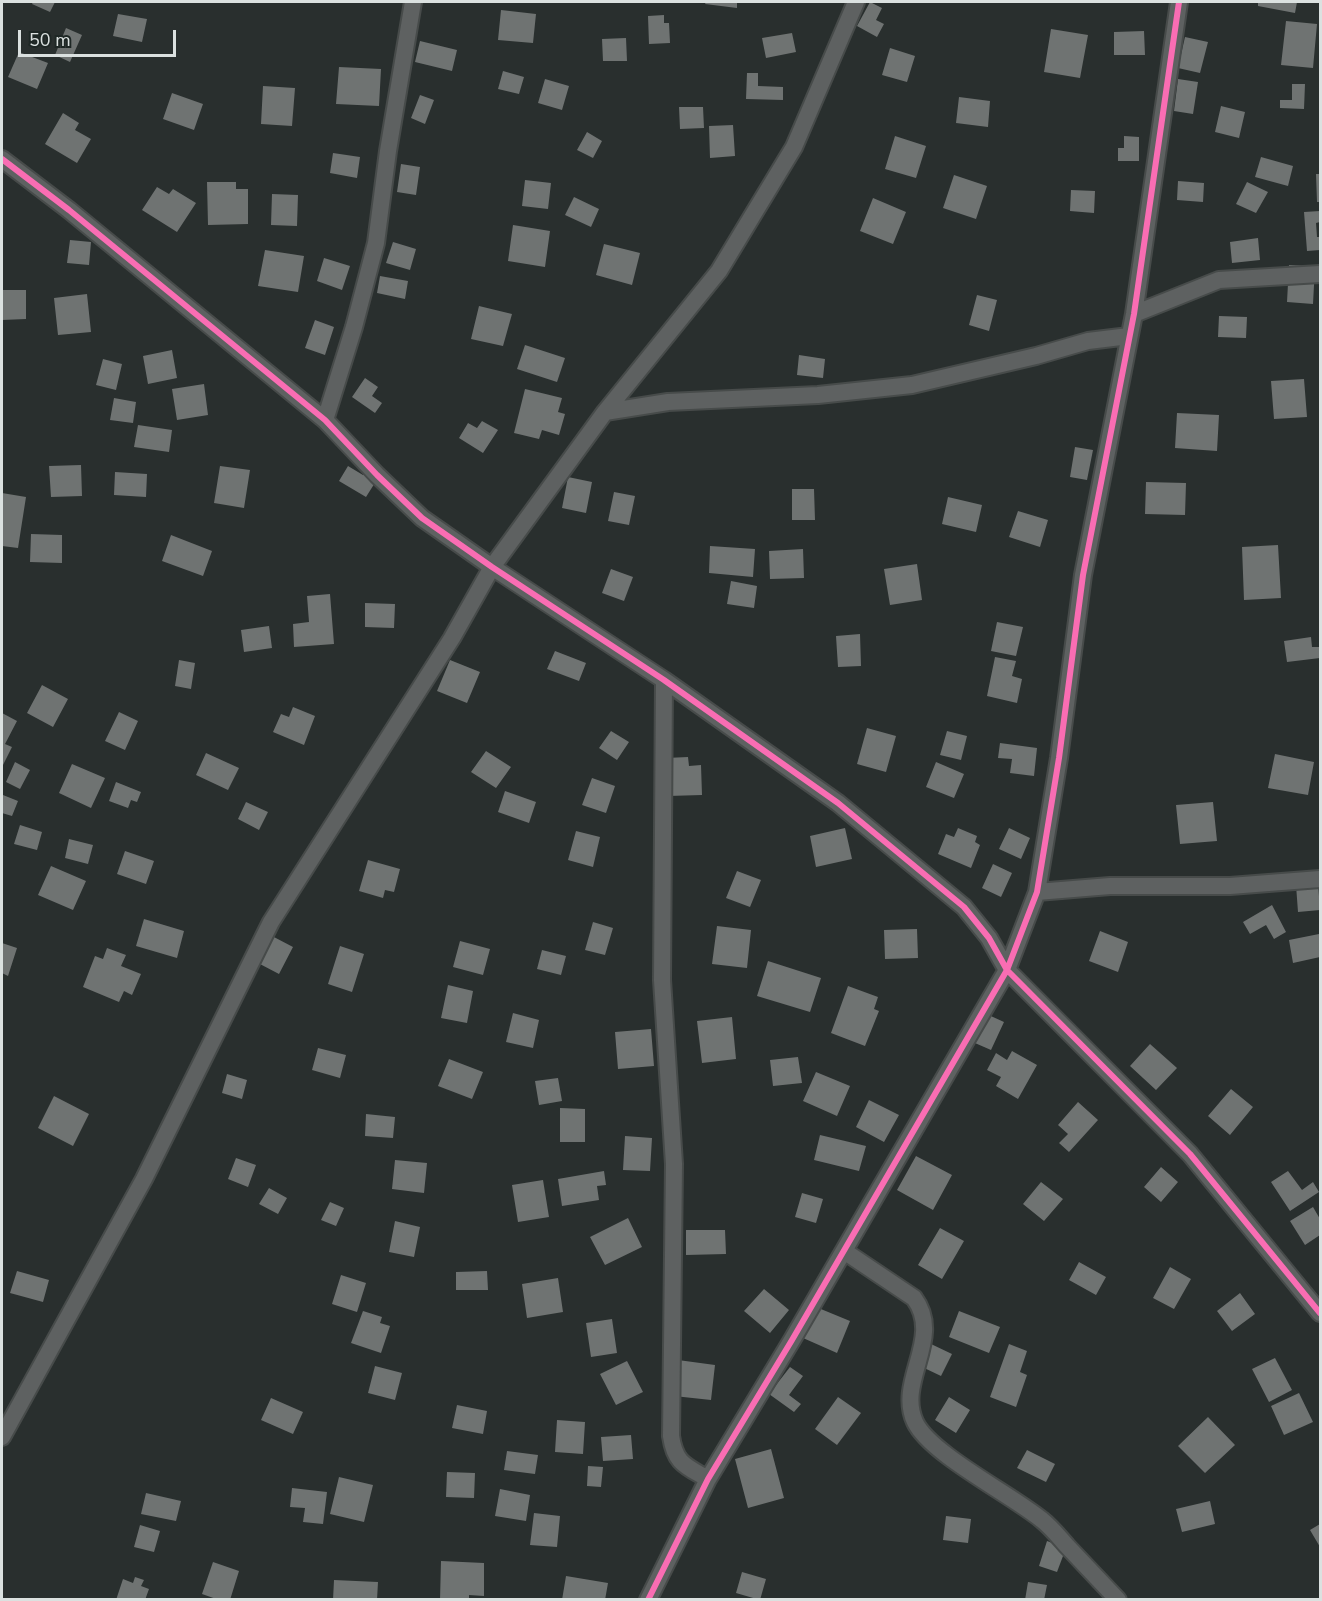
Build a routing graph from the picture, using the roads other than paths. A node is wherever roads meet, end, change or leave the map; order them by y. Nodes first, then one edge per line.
1 (413, 2) edge
2 (856, 2) edge
3 (1179, 2) edge
4 (2, 159) edge
5 (1320, 274) edge
6 (1134, 314) junction
7 (1129, 336) junction
8 (604, 412) junction
9 (325, 420) junction
10 (492, 567) junction
11 (664, 680) junction
12 (1320, 879) edge
13 (1037, 892) junction
14 (1007, 970) junction
15 (844, 1251) junction
16 (1320, 1313) edge
17 (2, 1437) edge
18 (708, 1479) junction
19 (648, 1599) edge
20 (1118, 1599) edge

1 - 9 street
2 - 8 street
3 - 6 street
4 - 9 street
5 - 6 street
6 - 7 street
7 - 8 street
7 - 13 street
8 - 10 street
9 - 10 street
10 - 11 street
10 - 17 street
11 - 14 street
11 - 18 street
12 - 13 street
13 - 14 street
14 - 15 street
14 - 16 street
15 - 18 street
15 - 20 street
18 - 19 street

